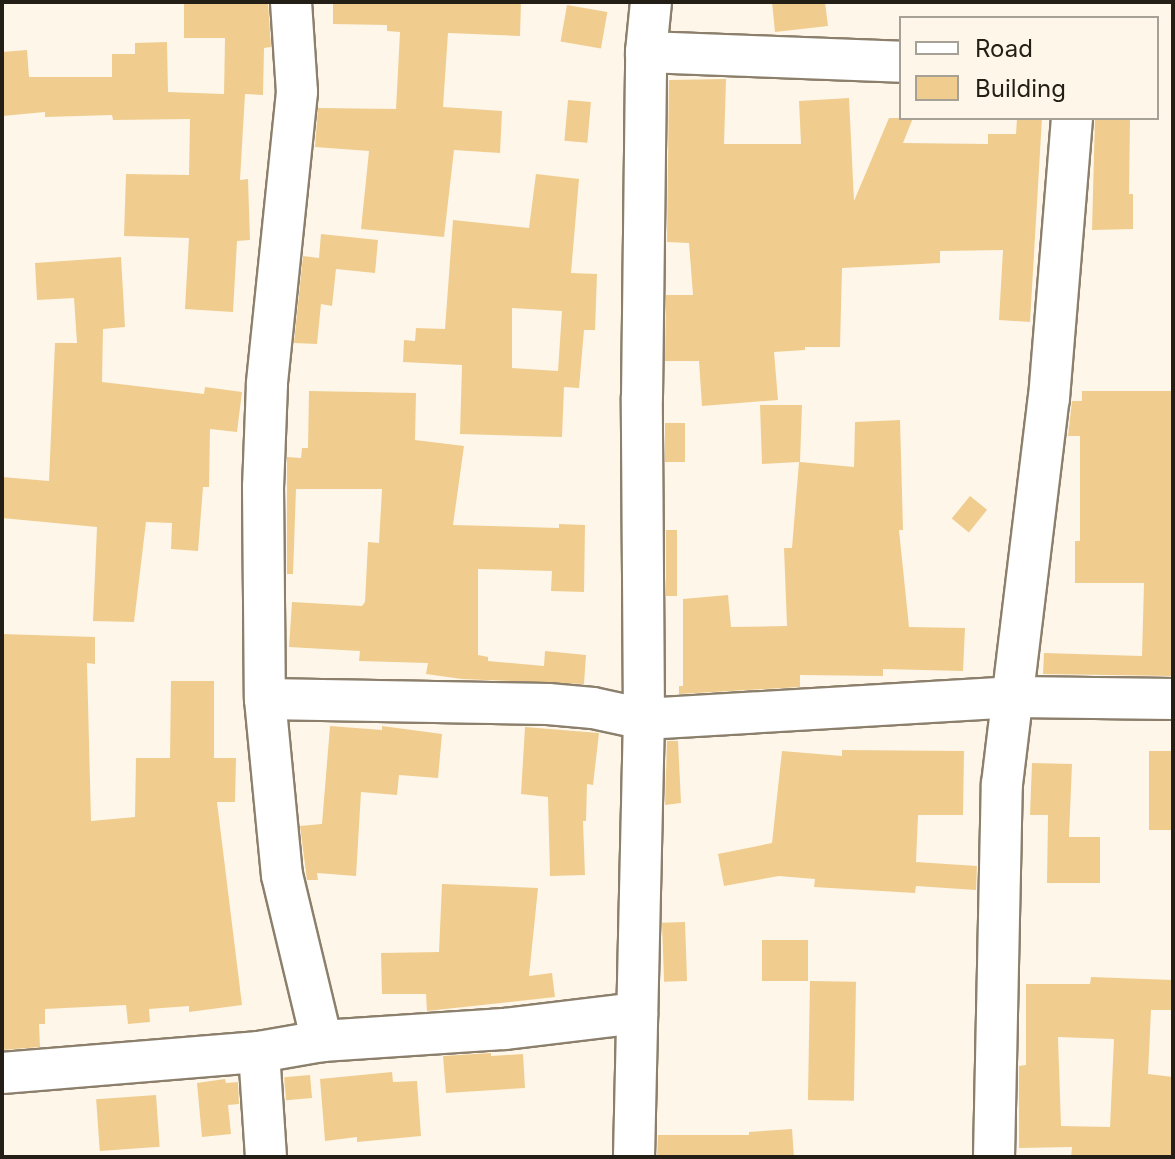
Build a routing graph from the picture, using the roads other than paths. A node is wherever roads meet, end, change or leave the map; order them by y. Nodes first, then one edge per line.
1 (291, 2) edge
2 (651, 2) edge
3 (646, 52) junction
4 (899, 62) edge
5 (1072, 120) edge
6 (1015, 697) junction
7 (265, 699) junction
8 (1173, 699) edge
9 (644, 719) junction
10 (637, 1013) junction
11 (322, 1041) junction
12 (259, 1052) junction
13 (2, 1073) edge
14 (266, 1157) edge
15 (634, 1157) edge
16 (994, 1157) edge

1 - 7 street
2 - 3 street
3 - 4 street
3 - 9 street
5 - 6 street
6 - 8 street
6 - 9 street
6 - 16 street
7 - 9 street
7 - 11 street
9 - 10 street
10 - 11 street
10 - 15 street
11 - 12 street
12 - 13 street
12 - 14 street

